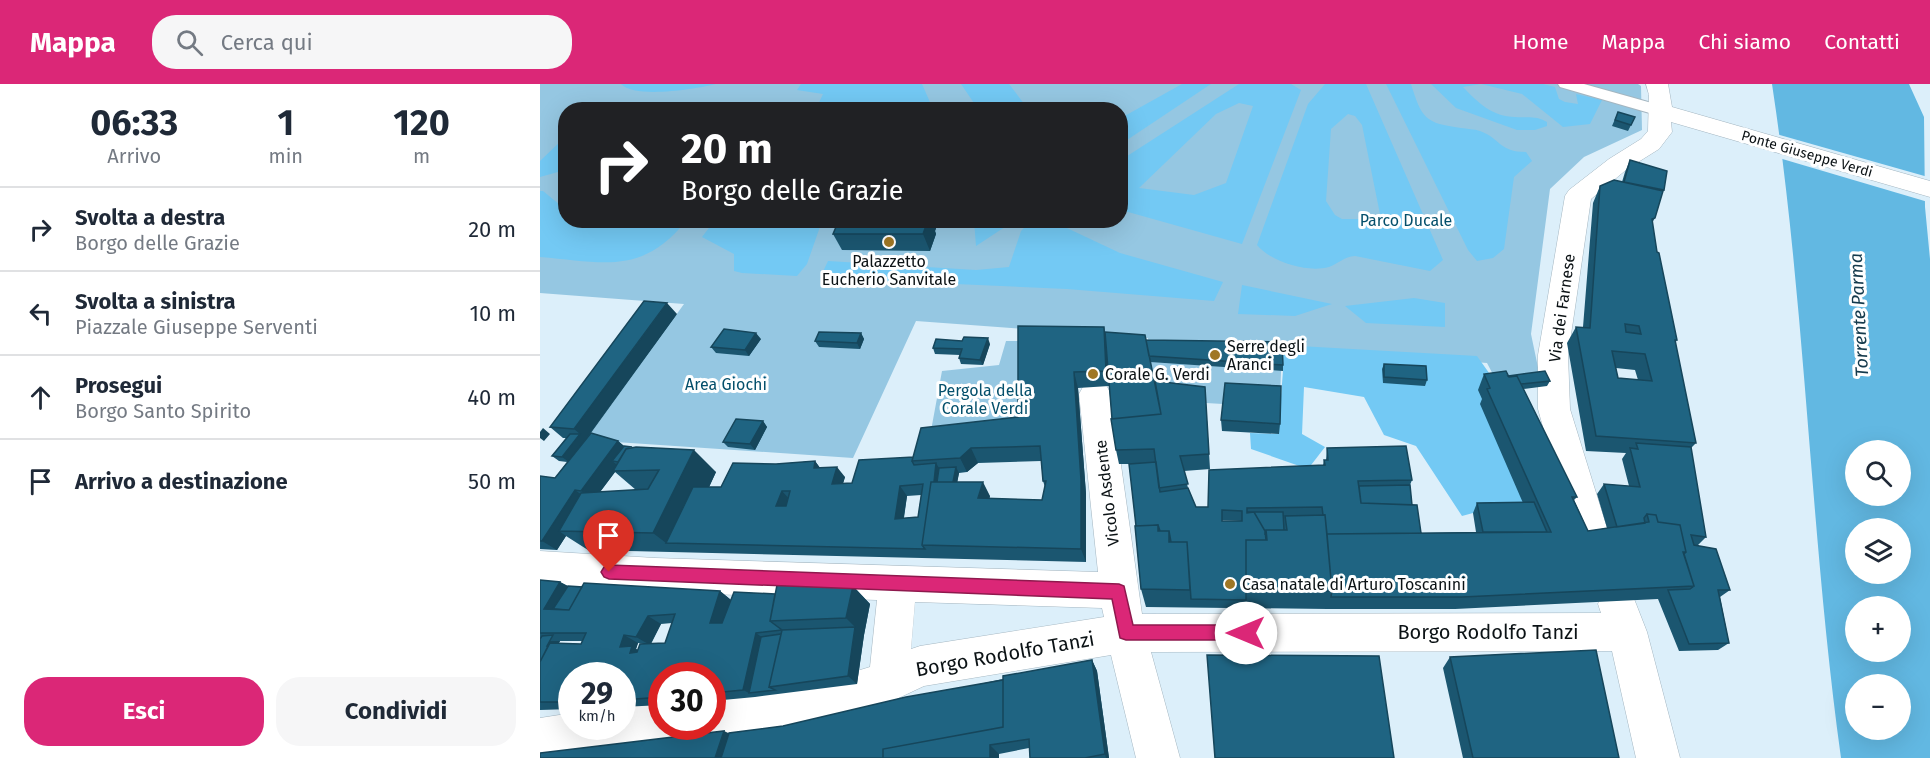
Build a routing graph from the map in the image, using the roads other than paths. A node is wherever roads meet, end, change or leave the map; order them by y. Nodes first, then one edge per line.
1 (1566, 84) edge
2 (1657, 84) edge
3 (1672, 115) junction
4 (1930, 189) edge
5 (1095, 394) dead end
6 (1593, 541) edge
7 (540, 568) edge
8 (898, 583) junction
9 (1119, 591) junction
10 (1126, 633) junction
11 (896, 677) junction
12 (726, 713) edge
13 (648, 723) edge
14 (540, 739) edge
15 (1158, 758) edge
16 (1658, 758) edge

1 - 3 street
2 - 3 street, Via dei Farnese
3 - 4 street, Ponte Giuseppe Verdi
3 - 6 street, Via dei Farnese
5 - 9 street, Vicolo Asdente
7 - 8 street
8 - 9 street
8 - 11 street
9 - 10 street, Vicolo Asdente
10 - 11 street, Borgo Rodolfo Tanzi
10 - 15 street, Vicolo Asdente
10 - 16 street, Borgo Rodolfo Tanzi
11 - 12 street, Borgo Rodolfo Tanzi
13 - 14 street

